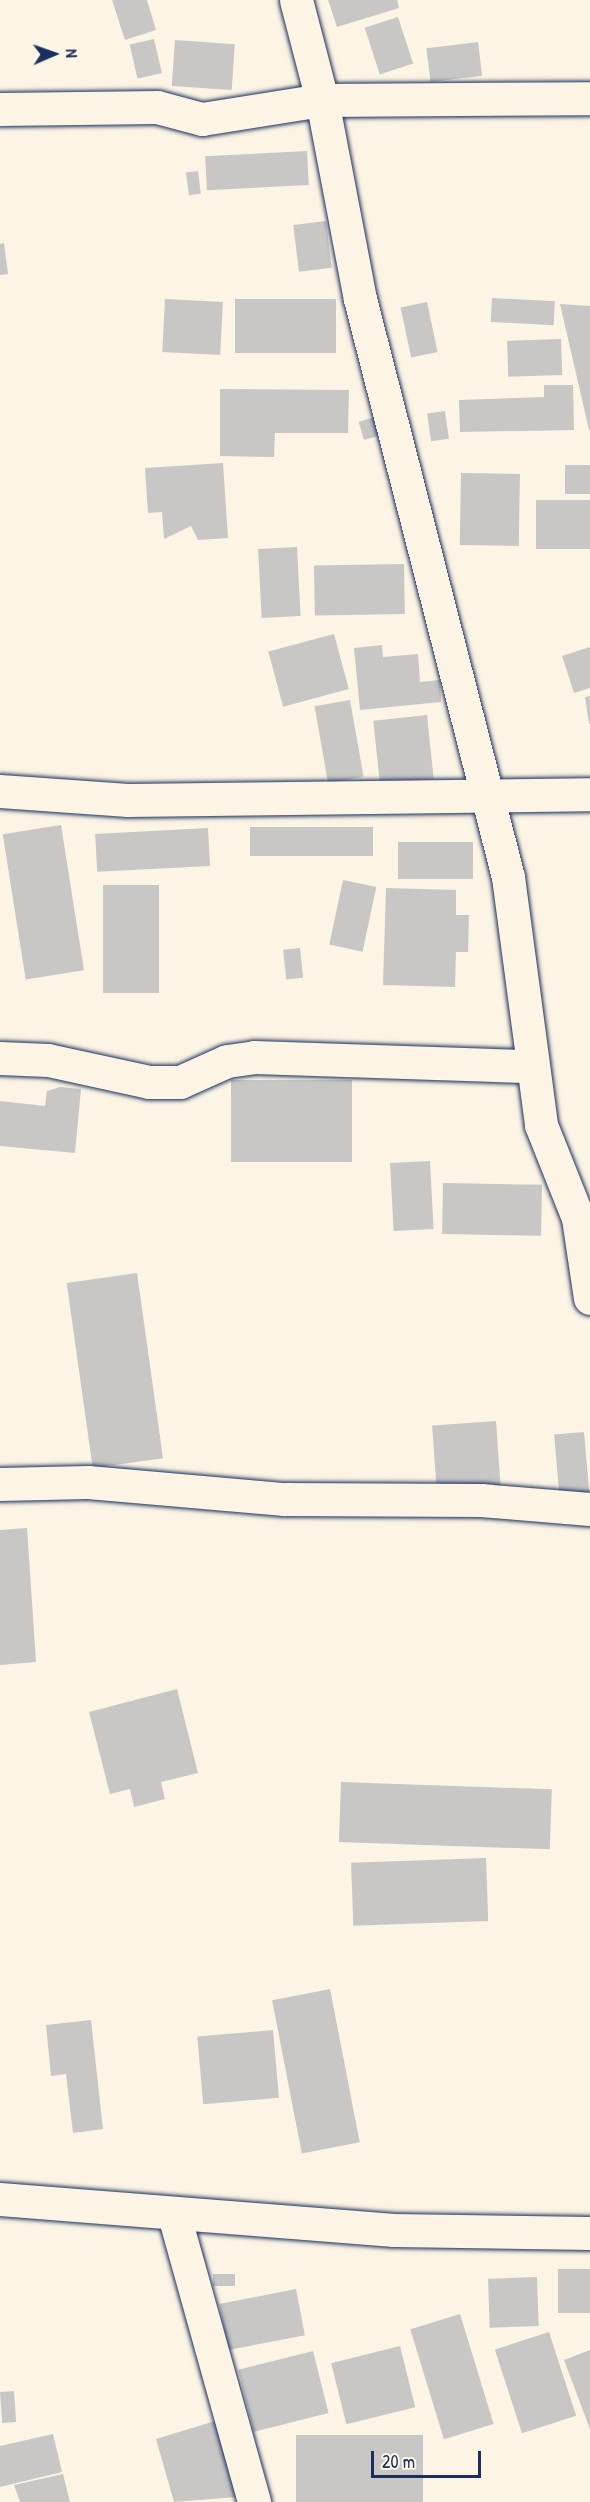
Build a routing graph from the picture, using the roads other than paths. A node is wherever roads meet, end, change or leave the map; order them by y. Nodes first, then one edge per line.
1 (296, 0) edge
2 (590, 98) edge
3 (322, 100) junction
4 (0, 109) edge
5 (0, 791) edge
6 (488, 794) junction
7 (590, 794) edge
8 (0, 1058) edge
9 (531, 1066) junction
10 (590, 1298) edge
11 (0, 1484) edge
12 (590, 1509) edge
13 (0, 2199) edge
14 (174, 2215) junction
15 (590, 2233) edge
16 (254, 2502) edge

1 - 3 street
2 - 3 street
3 - 4 street
3 - 6 street
5 - 6 street
6 - 7 street
6 - 9 street
8 - 9 street
9 - 10 street
11 - 12 street
13 - 14 street
14 - 15 street
14 - 16 street

